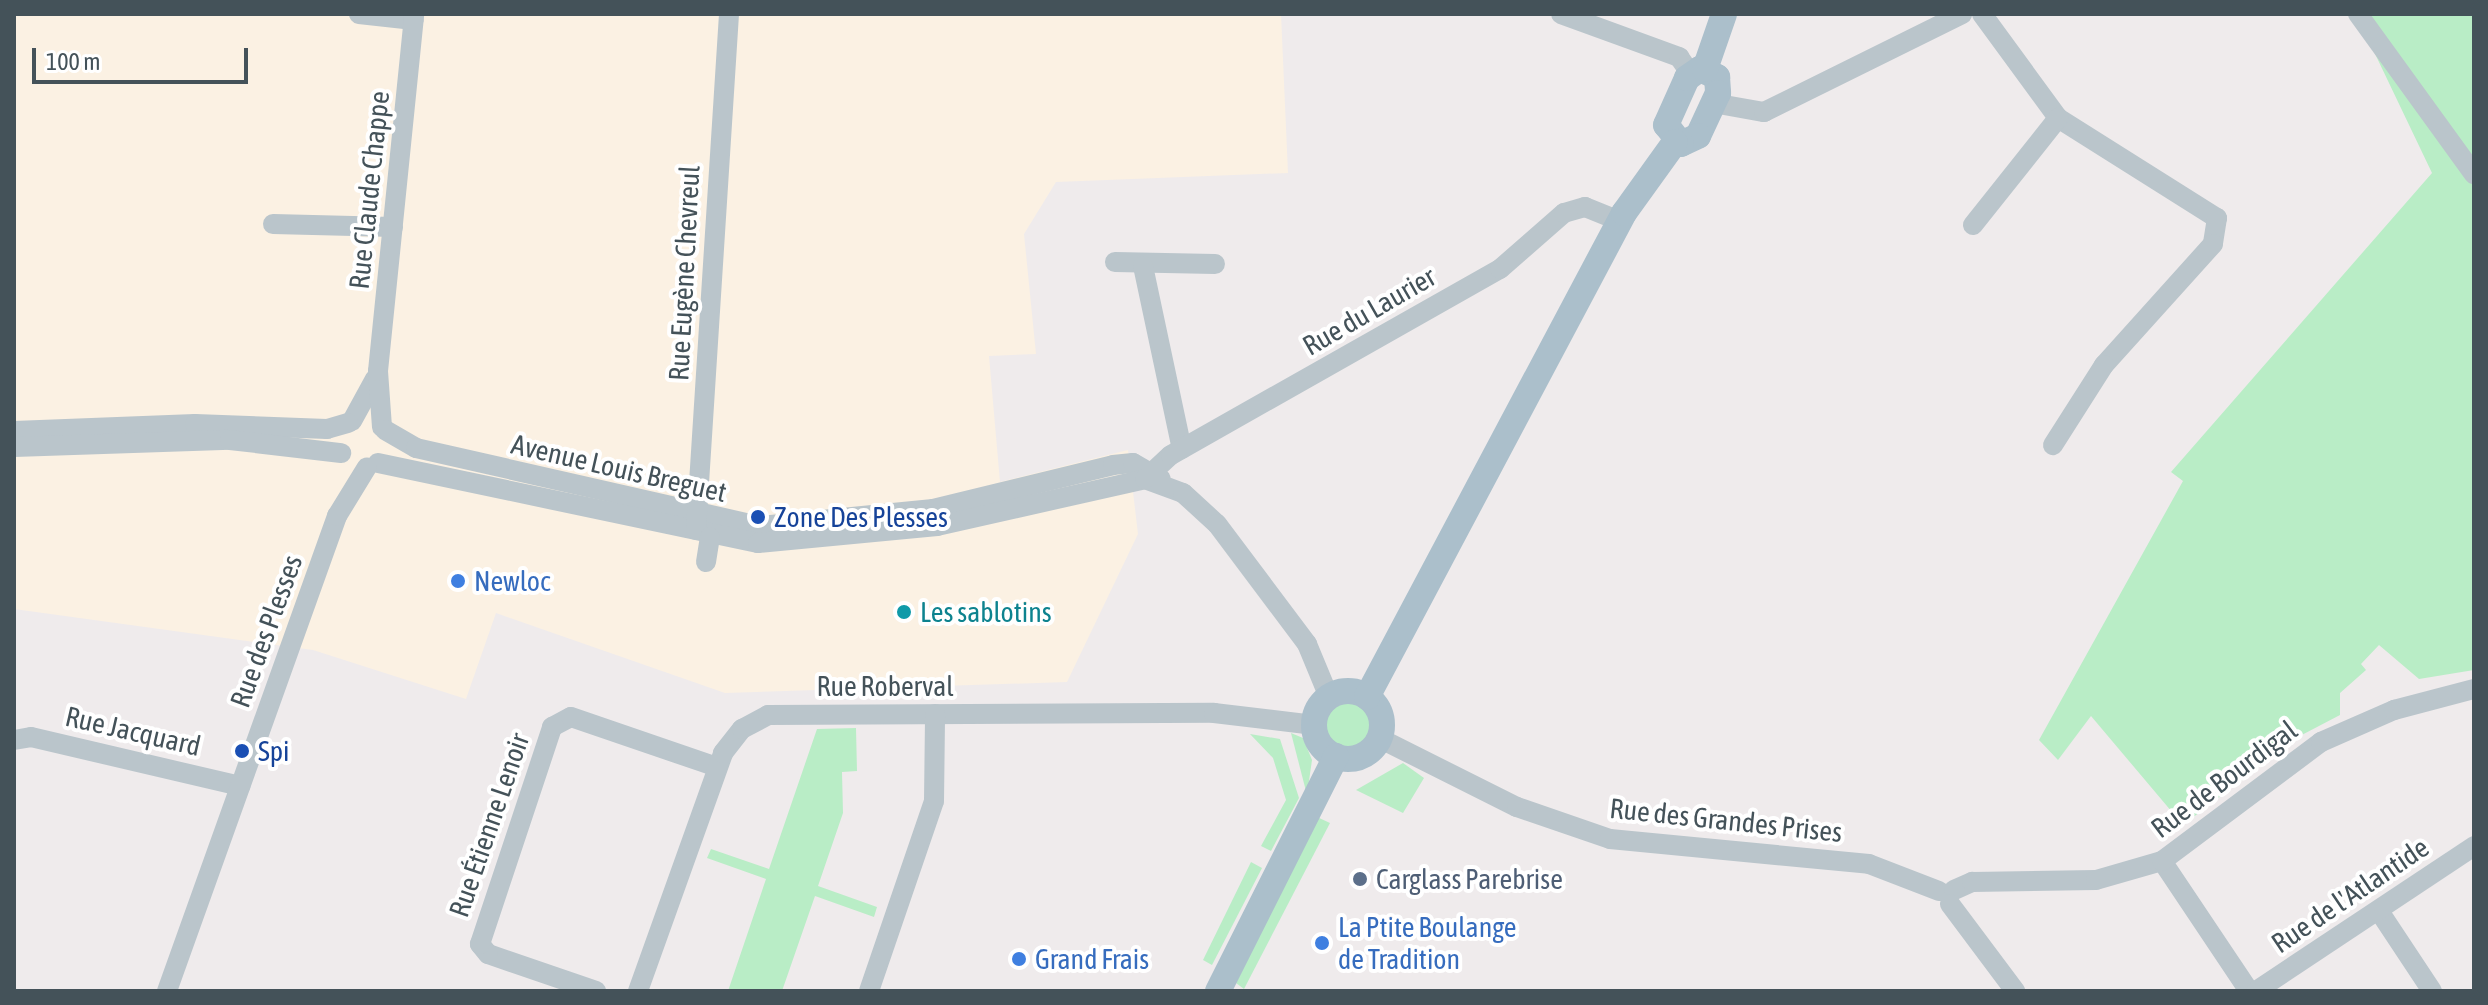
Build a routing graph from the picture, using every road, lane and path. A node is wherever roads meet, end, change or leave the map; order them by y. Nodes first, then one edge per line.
1 (359, 14) edge
2 (729, 14) edge
3 (1561, 14) edge
4 (1962, 14) edge
5 (1982, 14) edge
6 (2358, 14) edge
7 (414, 17) edge
8 (1719, 25) edge
9 (1698, 71) junction
10 (1713, 103) junction
11 (2058, 118) junction
12 (1675, 142) junction
13 (2474, 174) edge
14 (1620, 221) junction
15 (273, 224) dead end
16 (1973, 225) dead end
17 (393, 227) junction
18 (1115, 262) dead end
19 (1215, 264) dead end
20 (1143, 266) junction
21 (378, 371) junction
22 (350, 422) junction
23 (383, 428) junction
24 (14, 431) edge
25 (2053, 445) dead end
26 (14, 447) edge
27 (1182, 449) junction
28 (342, 455) junction
29 (373, 465) junction
30 (1148, 475) junction
31 (337, 516) junction
32 (701, 529) junction
33 (706, 562) dead end
34 (2474, 689) edge
35 (1329, 697) junction
36 (1367, 697) junction
37 (935, 714) junction
38 (1314, 725) junction
39 (1379, 738) junction
40 (14, 740) edge
41 (1336, 756) junction
42 (717, 767) junction
43 (240, 786) junction
44 (2474, 846) edge
45 (2162, 861) junction
46 (1948, 895) junction
47 (2379, 911) junction
48 (167, 991) edge
49 (596, 991) edge
50 (638, 991) edge
51 (869, 991) edge
52 (1218, 991) edge
53 (2015, 991) edge
54 (2249, 991) edge
55 (2256, 991) edge
56 (2432, 991) edge

1 - 7 street
2 - 32 street, Rue Eugène Chevreul
3 - 9 street
4 - 10 street
5 - 11 street
6 - 13 street
7 - 17 street, Rue Claude Chappe
8 - 9 main road
9 - 10 main road
9 - 12 main road
10 - 12 main road
11 - 16 street
11 - 25 street
12 - 14 main road
14 - 27 street, Rue du Laurier
14 - 36 main road
15 - 17 street
17 - 21 street, Rue Claude Chappe
18 - 20 street
19 - 20 street
20 - 27 street
21 - 22 street, Rue Claude Chappe
21 - 23 street, Rue Claude Chappe
22 - 23 street, Avenue Louis Breguet
22 - 24 street
22 - 28 street, Rue Claude Chappe
23 - 29 street, Rue Claude Chappe
23 - 32 street, Avenue Louis Breguet
26 - 28 street
27 - 30 street, Rue du Laurier
28 - 29 street, Avenue Louis Breguet
28 - 31 street, Rue des Plesses
29 - 31 street, Rue des Plesses
29 - 32 street, Avenue Louis Breguet
30 - 32 street, Avenue Louis Breguet
30 - 35 street
31 - 43 street, Rue des Plesses
32 - 33 street, Rue Eugène Chevreul
34 - 45 street, Rue de Bourdigal
35 - 36 main road
35 - 38 main road
36 - 39 main road
37 - 38 street, Rue Roberval
37 - 42 street, Rue Roberval
37 - 51 street
38 - 41 main road
39 - 41 main road
39 - 46 street, Rue des Grandes Prises
40 - 43 street, Rue Jacquard
41 - 52 main road
42 - 49 street, Rue Étienne Lenoir
42 - 50 street, Rue Roberval
43 - 48 street, Rue des Plesses
44 - 47 street, Rue de l'Atlantide
45 - 46 street, Rue de Bourdigal
45 - 54 street
46 - 53 street
47 - 55 street, Rue de l'Atlantide
47 - 56 street

